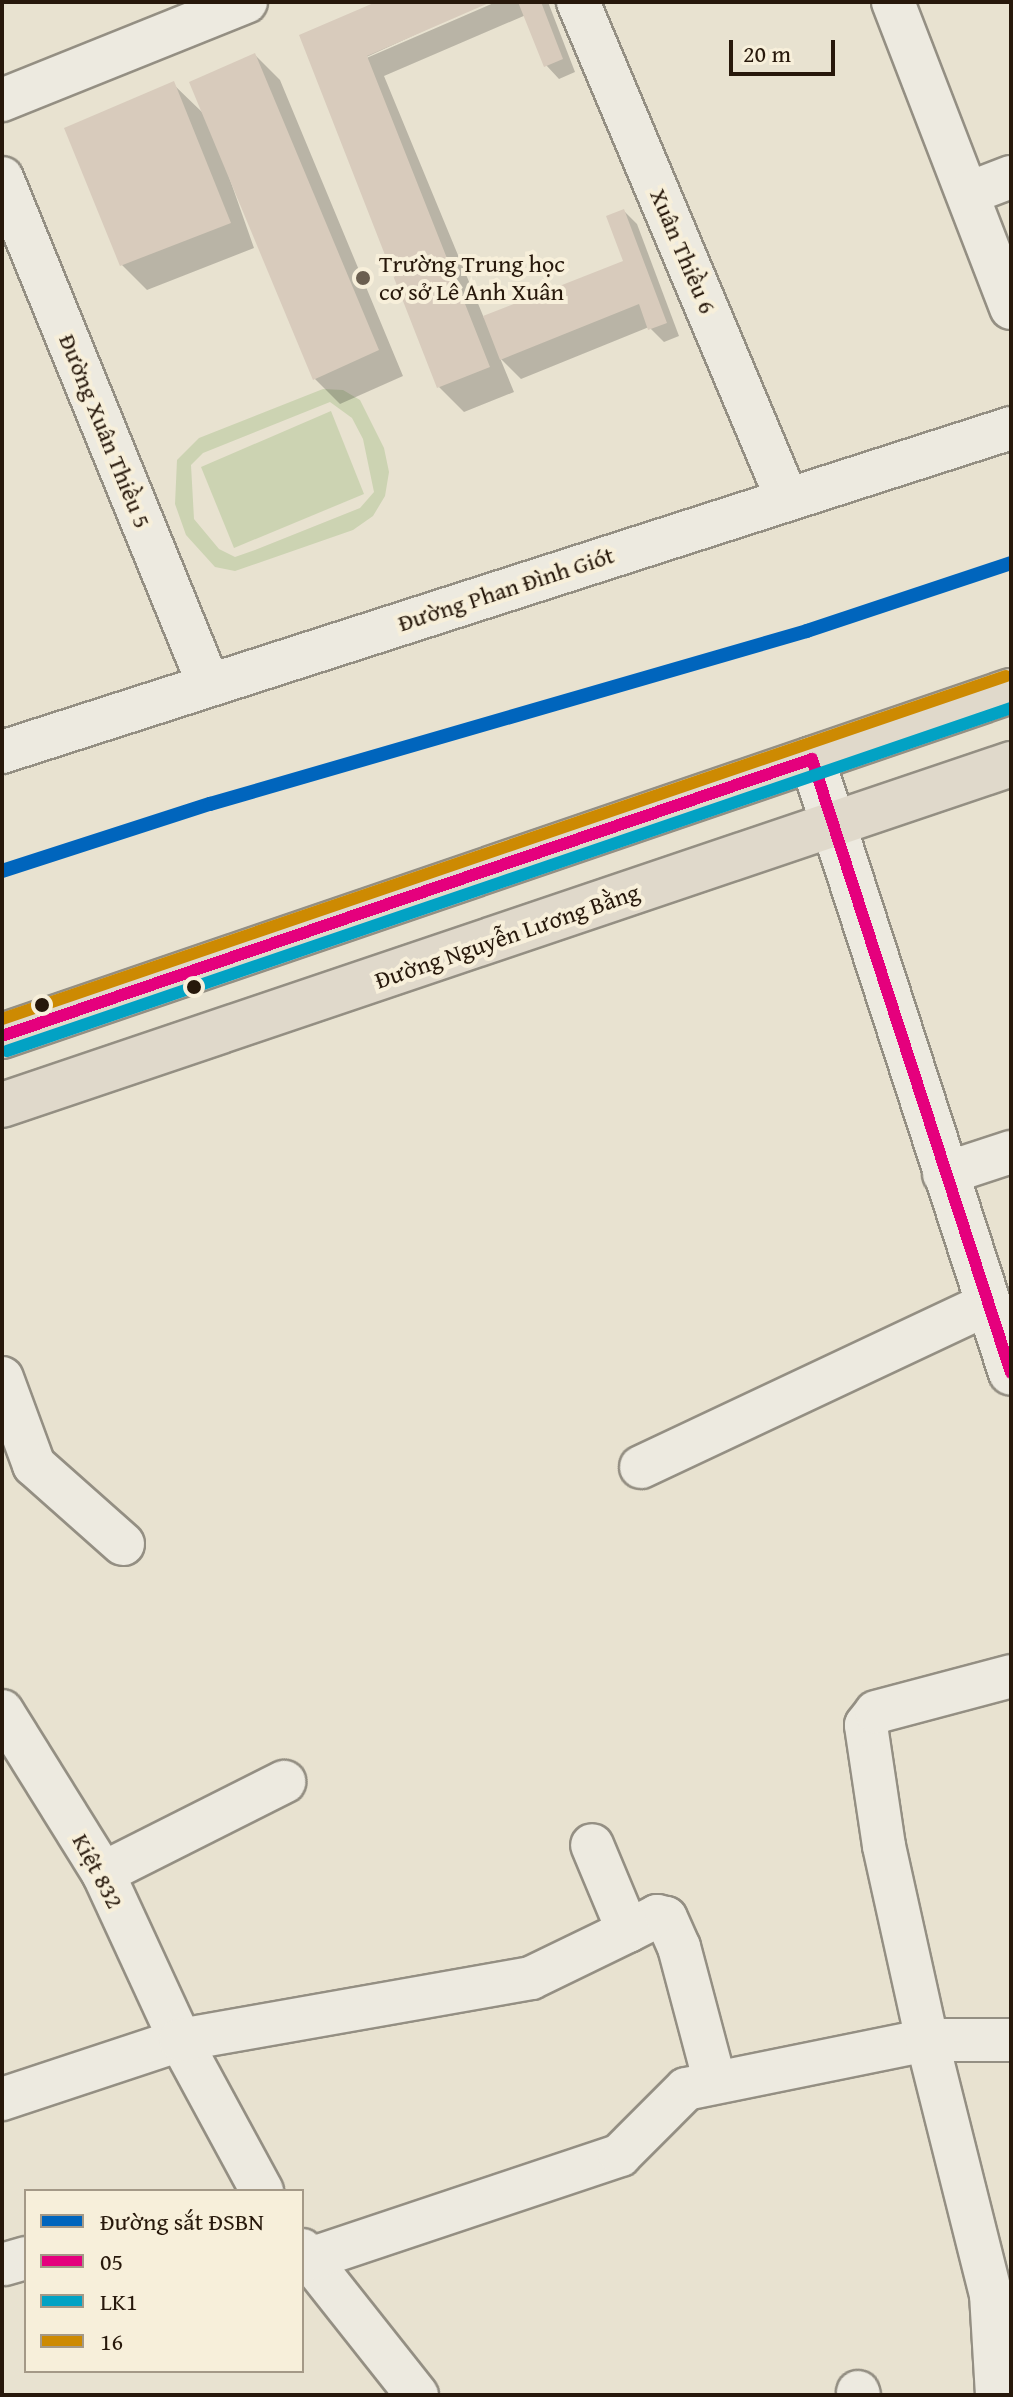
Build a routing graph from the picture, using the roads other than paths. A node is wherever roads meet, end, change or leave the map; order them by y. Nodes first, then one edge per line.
1 (246, 2) edge
2 (578, 2) edge
3 (893, 2) edge
4 (166, 17) edge
5 (2, 100) edge
6 (1011, 177) edge
7 (2, 178) edge
8 (969, 193) junction
9 (1011, 308) edge
10 (1011, 428) edge
11 (787, 499) junction
12 (208, 683) junction
13 (1011, 691) edge
14 (2, 752) edge
15 (812, 759) junction
16 (1011, 764) edge
17 (833, 826) junction
18 (2, 1036) edge
19 (2, 1105) edge
20 (1011, 1152) edge
21 (944, 1174) junction
22 (988, 1304) junction
23 (1011, 1373) edge
24 (2, 1378) edge
25 (641, 1467) dead end
26 (123, 1544) dead end
27 (1011, 1676) edge
28 (2, 1711) edge
29 (284, 1782) dead end
30 (592, 1845) dead end
31 (103, 1873) junction
32 (628, 1931) junction
33 (180, 2040) junction
34 (927, 2040) junction
35 (1011, 2040) edge
36 (715, 2082) junction
37 (2, 2099) edge
38 (261, 2189) edge
39 (306, 2254) edge
40 (417, 2395) edge
41 (997, 2395) edge

1 - 4 street
2 - 11 street, Xuân Thiều 6
3 - 8 street
4 - 5 street
6 - 8 street
7 - 12 street, Đường Xuân Thiều 5
8 - 9 street
10 - 11 street, Đường Phan Đình Giót
11 - 12 street, Đường Phan Đình Giót
12 - 14 street, Đường Phan Đình Giót
13 - 15 highway
15 - 17 street
15 - 18 highway
16 - 17 highway, Đường Nguyễn Lương Bằng
17 - 19 highway, Đường Nguyễn Lương Bằng
17 - 21 street
20 - 21 street
21 - 22 street
22 - 23 street
22 - 25 street
24 - 26 street
27 - 34 street
28 - 31 street, Kiệt 832
29 - 31 street
30 - 32 street
31 - 33 street, Kiệt 832
32 - 33 street
32 - 36 street
33 - 37 street
33 - 38 street, Kiệt 832
34 - 35 street
34 - 36 street
34 - 41 street
36 - 39 street
39 - 40 street

